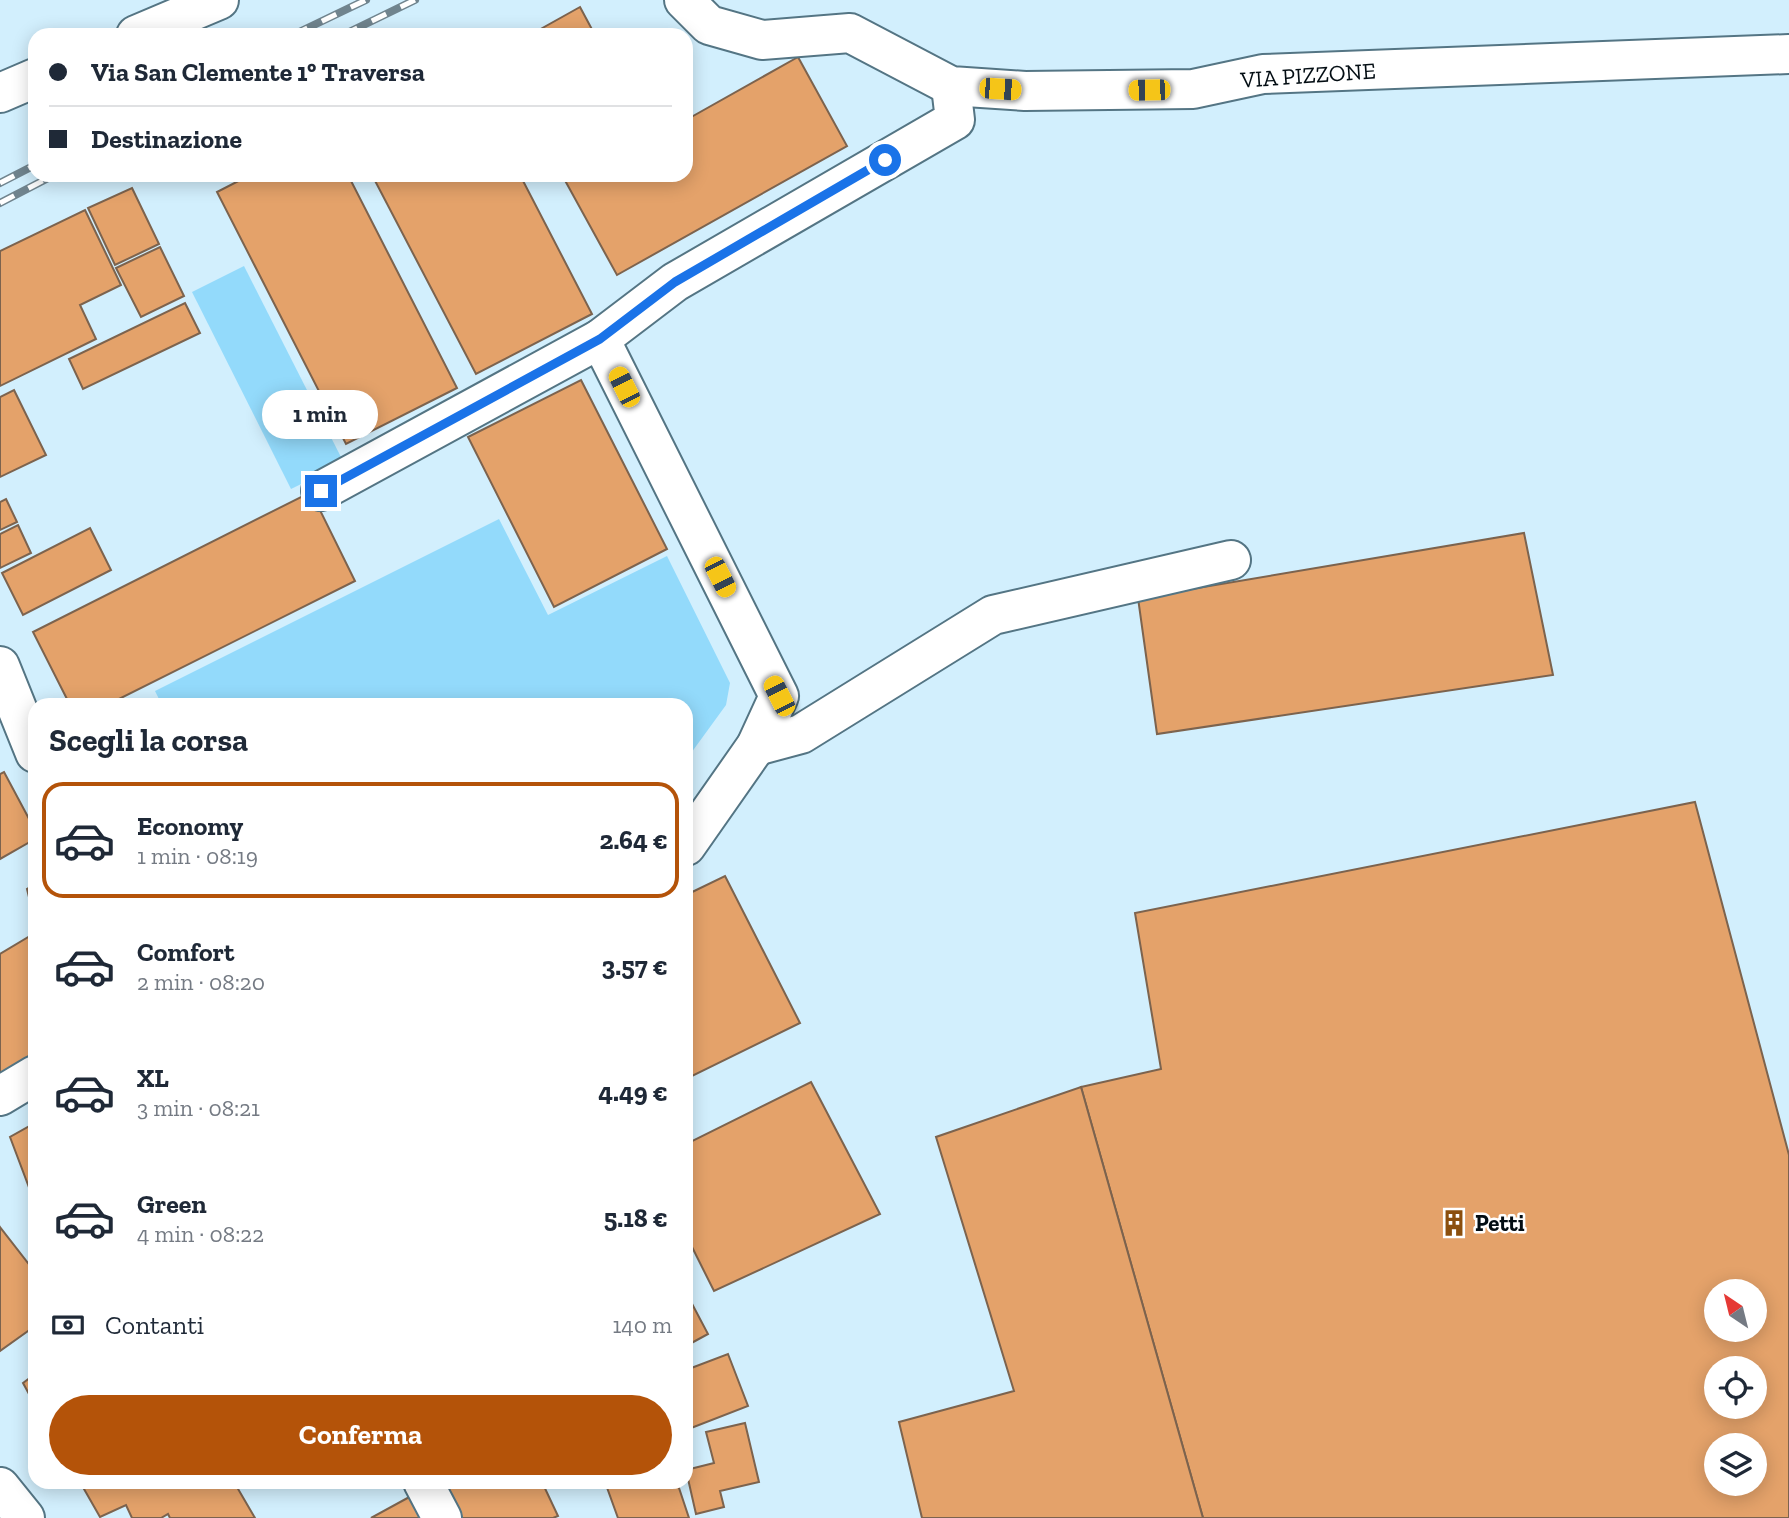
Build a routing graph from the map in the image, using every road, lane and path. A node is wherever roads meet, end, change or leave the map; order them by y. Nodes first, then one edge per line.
1 (219, 0) edge
2 (684, 0) edge
3 (153, 28) edge
4 (1789, 54) edge
5 (28, 81) edge
6 (951, 86) junction
7 (0, 93) edge
8 (600, 339) junction
9 (321, 491) dead end
10 (1231, 560) dead end
11 (0, 666) edge
12 (28, 736) edge
13 (756, 746) junction
14 (693, 836) edge
15 (28, 1079) edge
16 (0, 1096) edge
17 (0, 1487) edge
18 (427, 1489) edge
19 (25, 1518) edge
20 (442, 1518) edge

1 - 3 street
2 - 6 street, VIA PIZZONE
4 - 6 street, VIA PIZZONE
5 - 7 street
6 - 8 street
8 - 9 street
8 - 13 street
10 - 13 street
11 - 12 street
13 - 14 street
15 - 16 street
17 - 19 street
18 - 20 street

